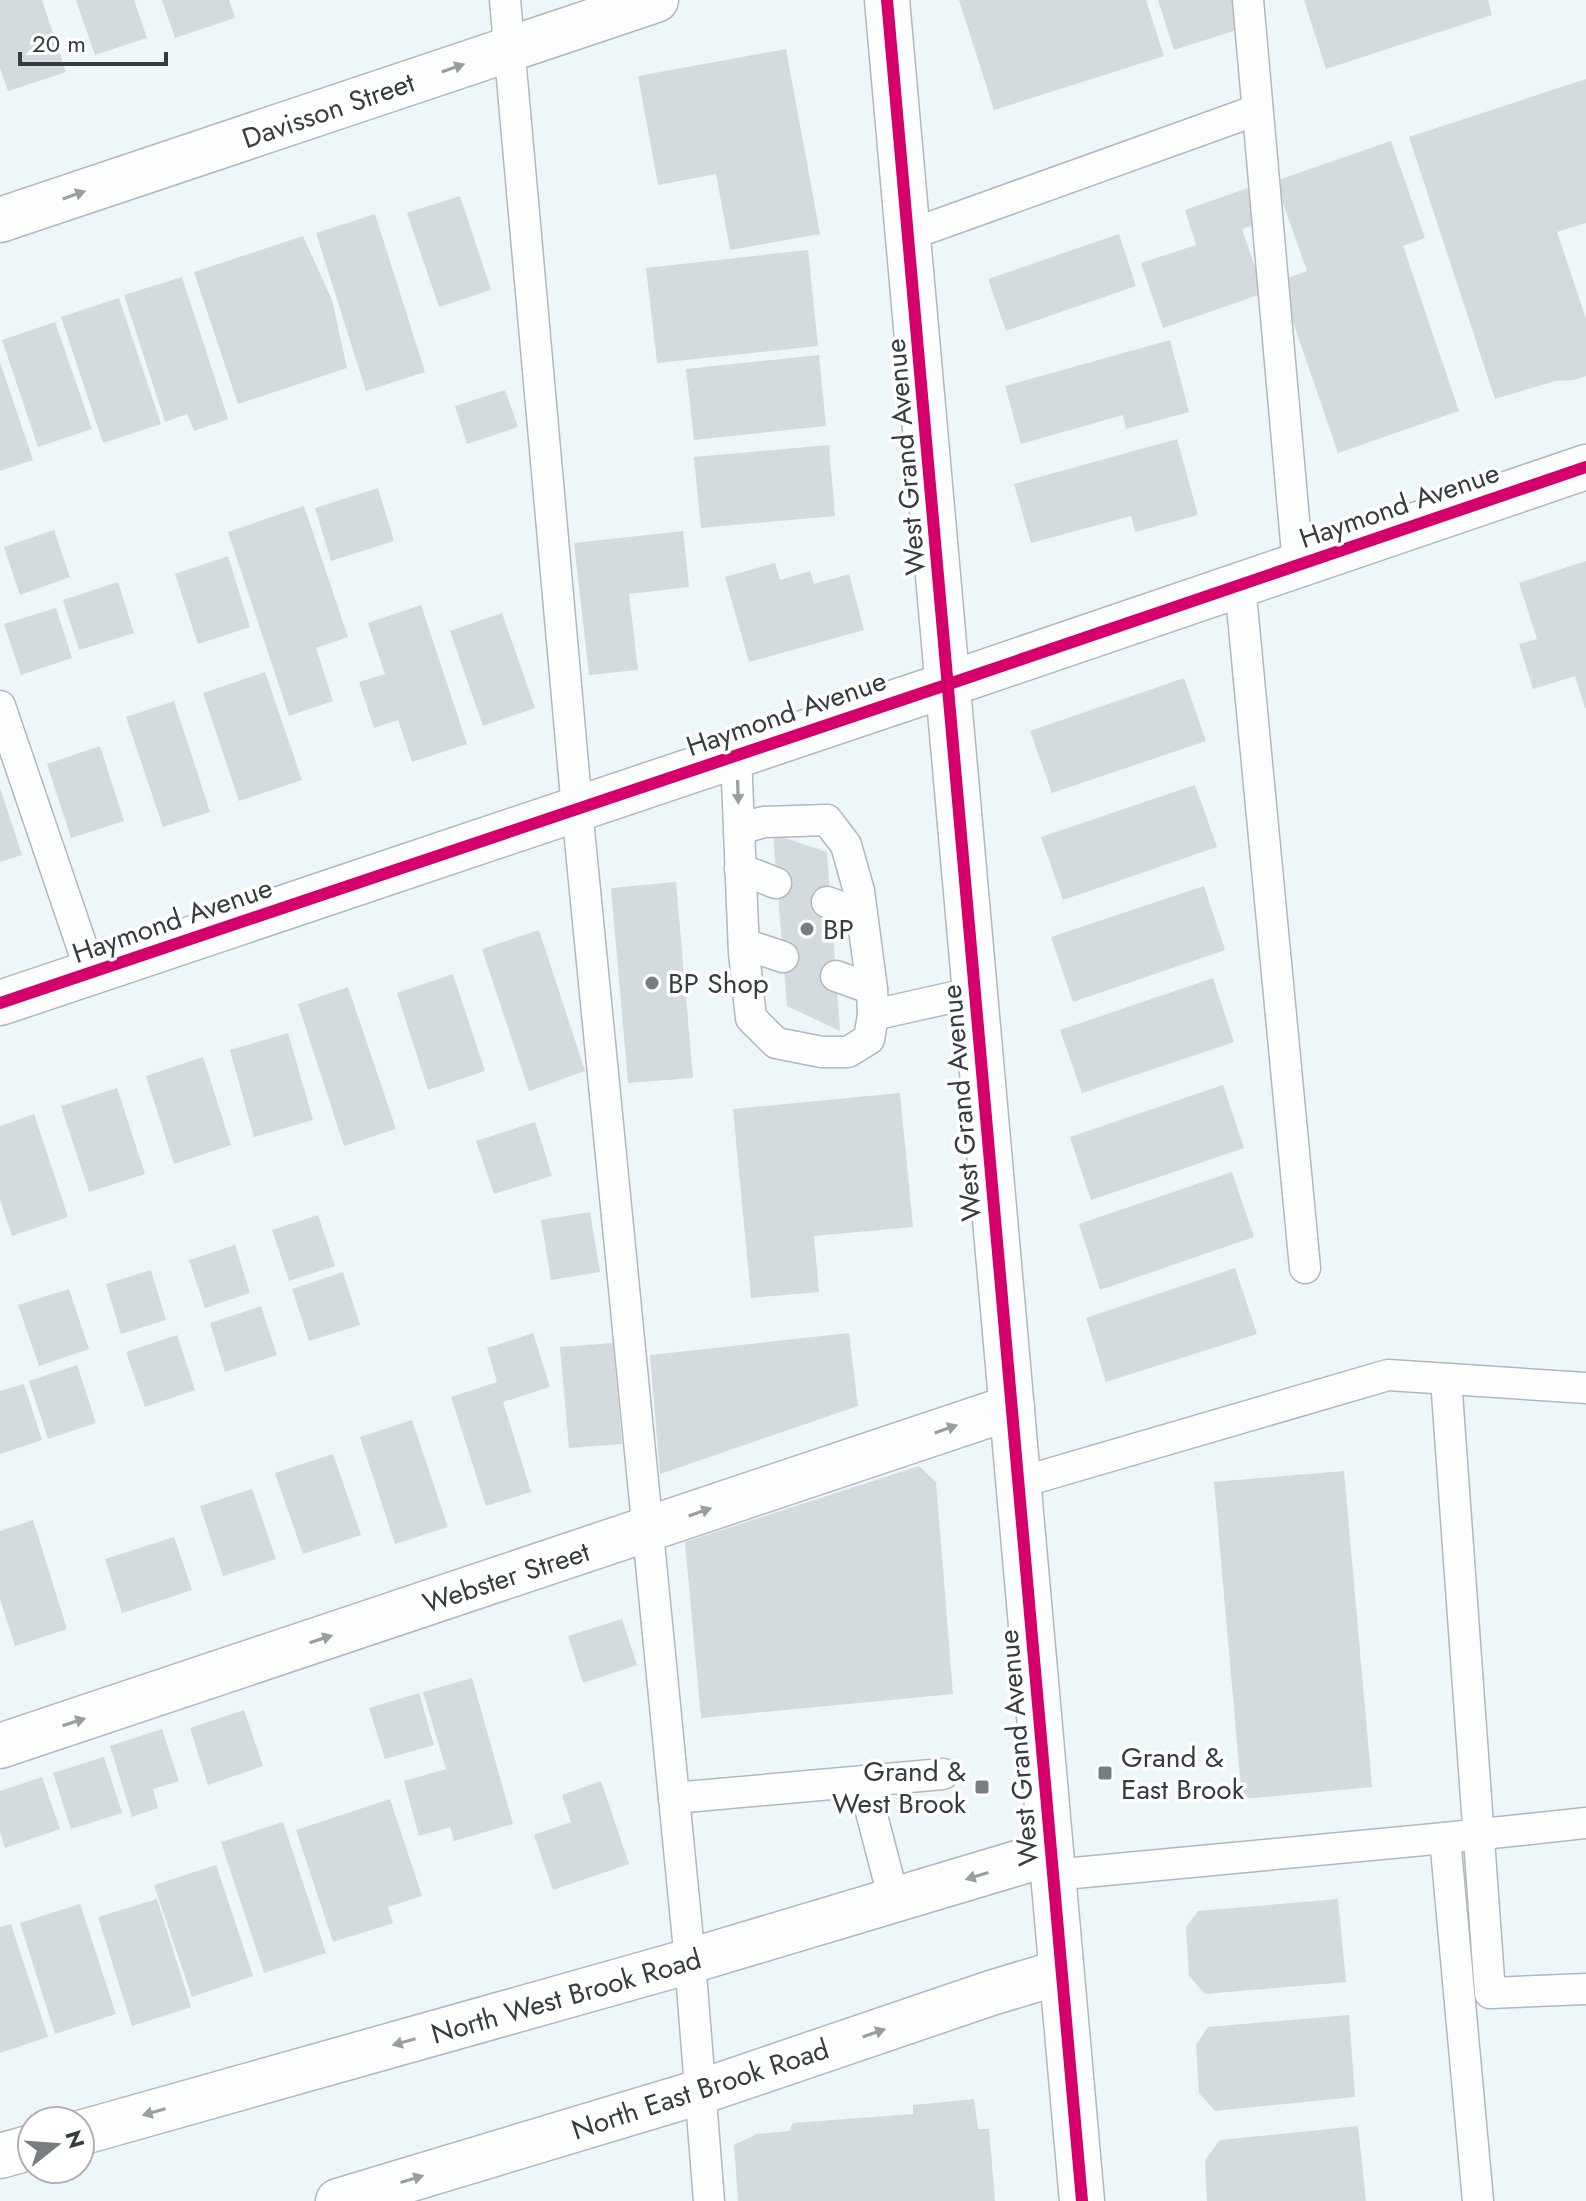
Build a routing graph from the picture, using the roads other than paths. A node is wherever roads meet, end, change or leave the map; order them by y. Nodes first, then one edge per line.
1 (505, 0) edge
2 (656, 0) edge
3 (887, 0) edge
4 (1248, 0) edge
5 (509, 49) junction
6 (1257, 110) junction
7 (0, 220) edge
8 (909, 235) junction
9 (1586, 467) edge
10 (1298, 565) junction
11 (1240, 585) junction
12 (949, 684) junction
13 (0, 706) edge
14 (736, 755) junction
15 (577, 809) junction
16 (739, 829) junction
17 (740, 869) junction
18 (776, 883) dead end
19 (827, 902) dead end
20 (861, 914) junction
21 (744, 944) junction
22 (783, 957) dead end
23 (91, 973) junction
24 (836, 976) dead end
25 (976, 992) junction
26 (872, 1002) junction
27 (0, 1003) edge
28 (1305, 1268) dead end
29 (1446, 1379) junction
30 (1586, 1388) edge
31 (1012, 1407) junction
32 (1018, 1483) junction
33 (648, 1530) junction
34 (0, 1746) edge
35 (943, 1774) dead end
36 (863, 1781) junction
37 (674, 1798) junction
38 (1586, 1823) edge
39 (1480, 1835) junction
40 (1445, 1838) junction
41 (1052, 1864) junction
42 (894, 1900) junction
43 (690, 1961) junction
44 (1061, 1972) junction
45 (1586, 1989) edge
46 (700, 2092) junction
47 (96, 2128) edge
48 (338, 2201) edge
49 (709, 2201) edge
50 (1082, 2201) edge
51 (1478, 2201) edge

1 - 5 lane
2 - 5 street, Davisson Street
3 - 8 street, West Grand Avenue
4 - 6 lane
7 -> 5 street, Davisson Street
5 - 15 lane
6 - 8 lane
6 - 10 lane
8 - 12 street, West Grand Avenue
9 - 10 street, Haymond Avenue
10 - 11 street, Haymond Avenue
11 - 12 street, Haymond Avenue
11 - 28 lane
12 - 14 street, Haymond Avenue
12 - 25 street, West Grand Avenue
13 - 23 lane
14 - 15 street, Haymond Avenue
14 -> 16 lane
15 - 23 street, Haymond Avenue
15 - 33 lane
16 - 17 lane
16 - 20 lane
17 - 18 lane
17 - 21 lane
19 - 20 lane
20 - 26 lane
21 - 22 lane
21 - 26 lane
23 - 27 street, Haymond Avenue
24 - 26 lane
25 - 26 lane
25 - 31 street, West Grand Avenue
29 - 30 lane
29 - 32 lane
29 - 39 lane
31 - 32 street, West Grand Avenue
33 -> 31 street, Webster Street
32 - 41 street, West Grand Avenue
34 -> 33 street, Webster Street
33 - 37 lane
35 - 36 lane
36 - 37 lane
36 - 42 lane
37 - 43 lane
38 - 39 lane
39 - 40 lane
39 - 45 lane
40 - 41 lane
40 - 51 lane
41 -> 42 street, North West Brook Road
41 - 44 street, West Grand Avenue
42 - 43 street, North West Brook Road
43 - 46 lane
43 -> 47 street, North West Brook Road
46 -> 44 street, North East Brook Road
44 - 50 street, West Grand Avenue
48 -> 46 street, North East Brook Road
46 - 49 lane

